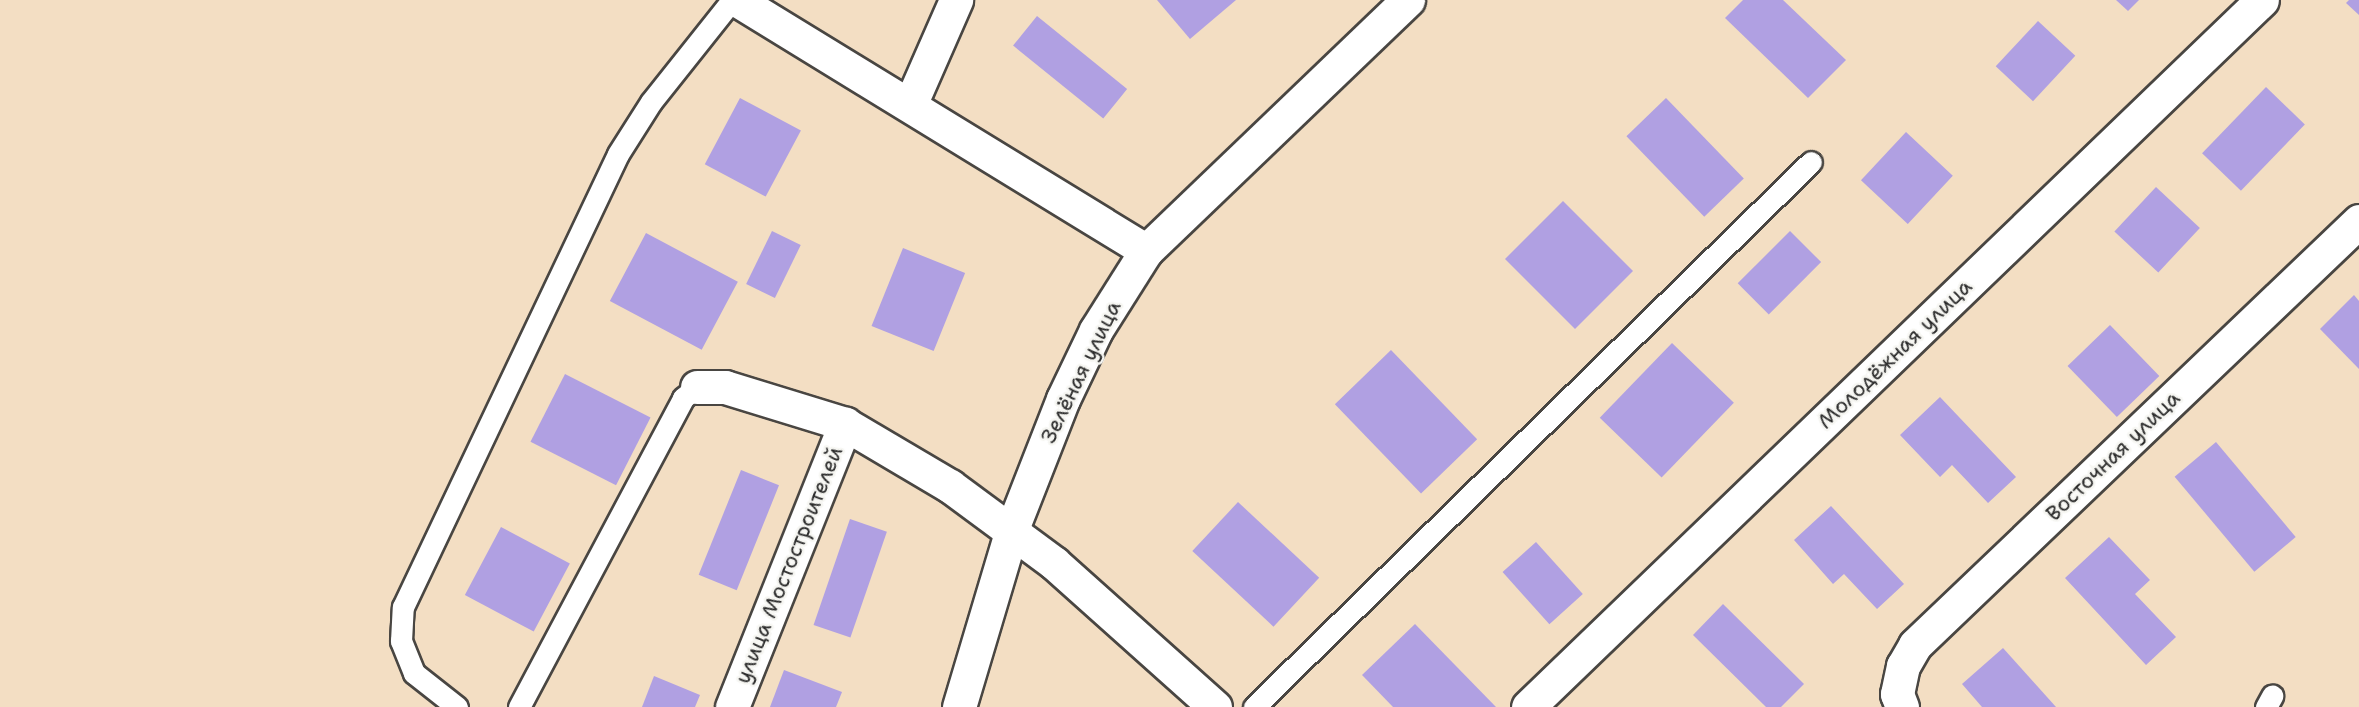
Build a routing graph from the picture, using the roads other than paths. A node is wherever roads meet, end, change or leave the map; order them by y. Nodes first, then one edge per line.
1 (732, 0) edge
2 (737, 0) edge
3 (956, 0) edge
4 (1408, 0) edge
5 (2262, 0) edge
6 (910, 105) junction
7 (1811, 162) dead end
8 (2359, 221) edge
9 (1146, 250) junction
10 (697, 387) joint
11 (845, 424) junction
12 (1012, 529) junction
13 (457, 707) edge
14 (519, 707) edge
15 (732, 707) edge
16 (959, 707) edge
17 (1215, 707) edge
18 (1254, 707) edge
19 (1528, 707) edge
20 (1902, 707) edge

1 - 13 lane
2 - 6 street
3 - 6 street
4 - 9 street, Зелёная улица
5 - 19 street, Молодёжная улица
6 - 9 street
7 - 18 lane
8 - 20 street, Восточная улица
9 - 12 street, Зелёная улица
10 - 11 street
10 - 14 lane
11 - 12 street
11 - 15 street, улица Мостостроителей
12 - 16 street, Зелёная улица
12 - 17 street

